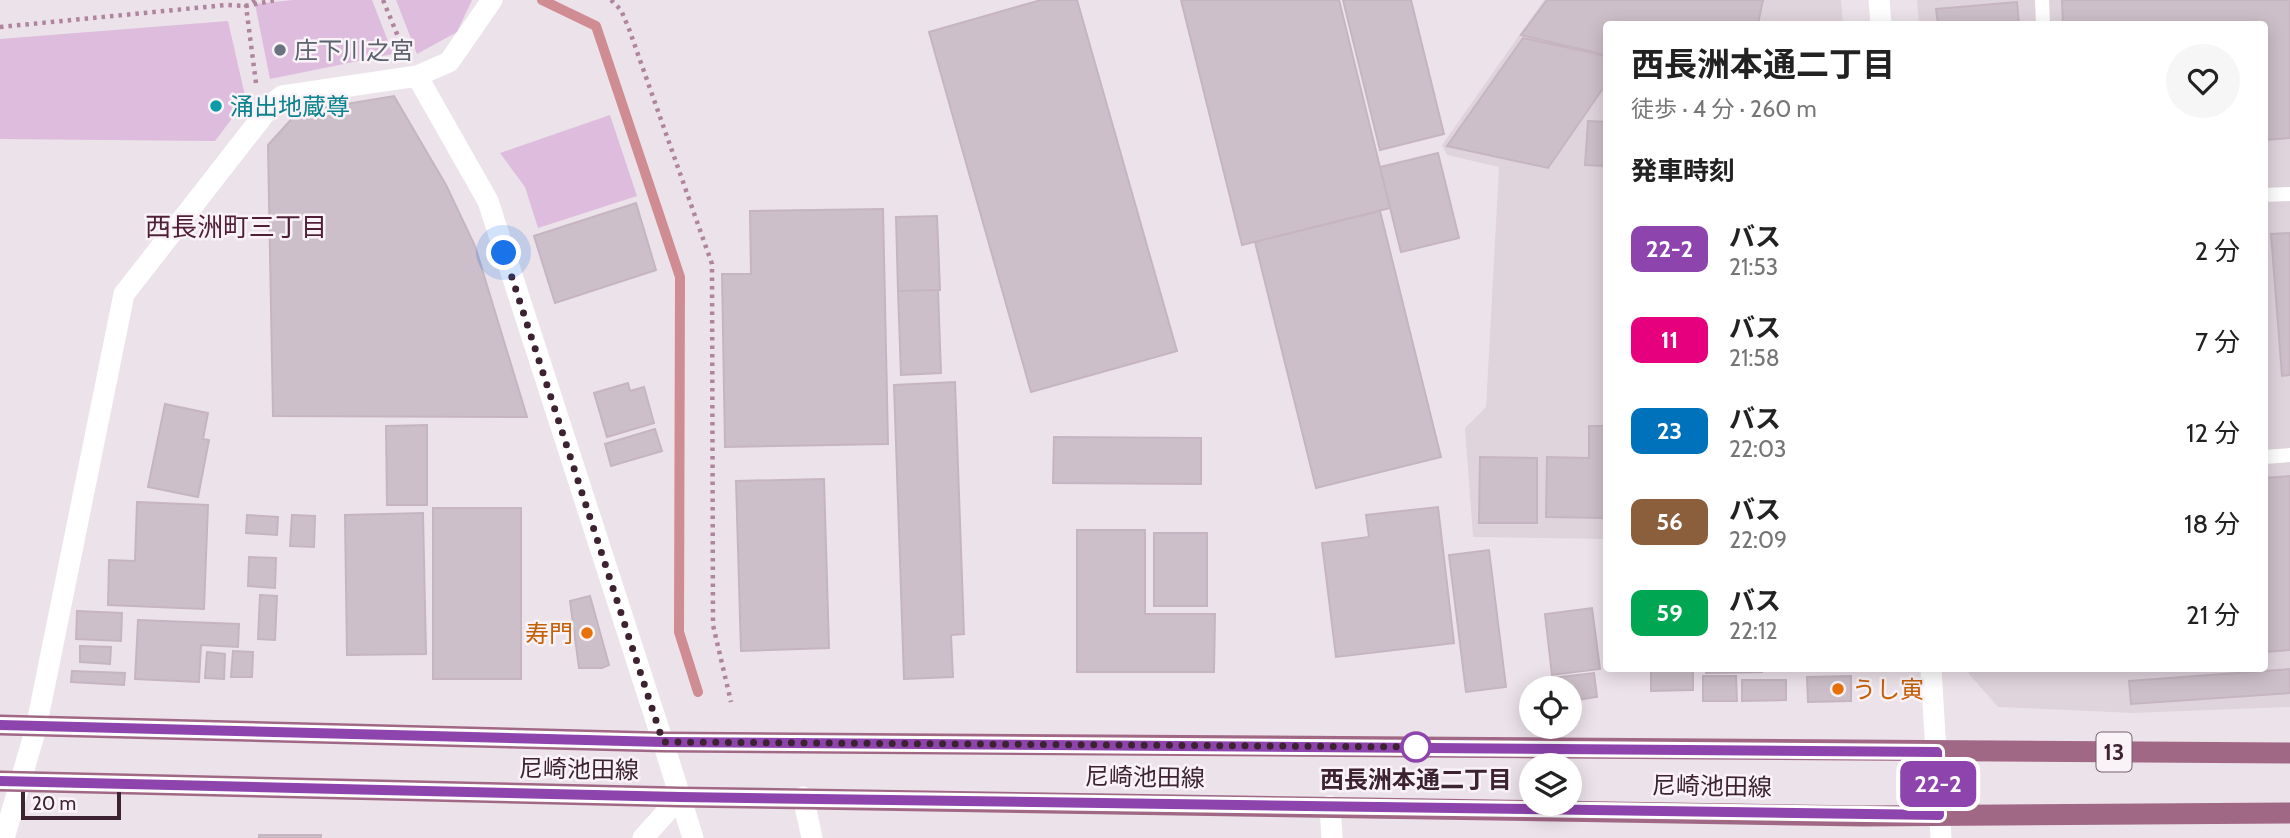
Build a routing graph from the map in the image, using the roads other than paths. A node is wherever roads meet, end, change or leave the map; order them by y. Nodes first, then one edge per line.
1 (1879, 0) edge
2 (2042, 0) edge
3 (491, 3) edge
4 (1881, 21) edge
5 (2043, 21) edge
6 (417, 76) junction
7 (2290, 194) edge
8 (2268, 195) edge
9 (2290, 455) edge
10 (2268, 457) edge
11 (1931, 672) edge
12 (0, 725) edge
13 (36, 727) junction
14 (663, 742) junction
15 (1937, 752) junction
16 (2290, 753) edge
17 (10, 782) edge
18 (680, 797) junction
19 (803, 797) junction
20 (1330, 806) junction
21 (2290, 813) edge
22 (1939, 815) junction
23 (4, 838) edge
24 (643, 838) edge
25 (693, 838) edge
26 (812, 838) edge
27 (1332, 838) edge
28 (1941, 838) edge

1 - 4 street
2 - 5 lane
3 - 6 street
6 - 13 street
6 - 14 street
7 - 8 lane
9 - 10 lane
11 - 15 street
12 - 13 main road, 尼崎池田線 / 13
13 - 14 main road, 尼崎池田線 / 13
13 - 17 street
14 - 15 main road, 尼崎池田線 / 13
14 - 18 street
15 - 16 main road, 尼崎池田線 / 13
15 - 22 street
17 - 18 main road, 尼崎池田線
17 - 23 street
18 - 19 main road, 尼崎池田線
18 - 24 street
18 - 25 street
19 - 20 main road, 尼崎池田線
19 - 26 street
20 - 22 main road, 尼崎池田線
20 - 27 street
21 - 22 main road, 尼崎池田線
22 - 28 street

